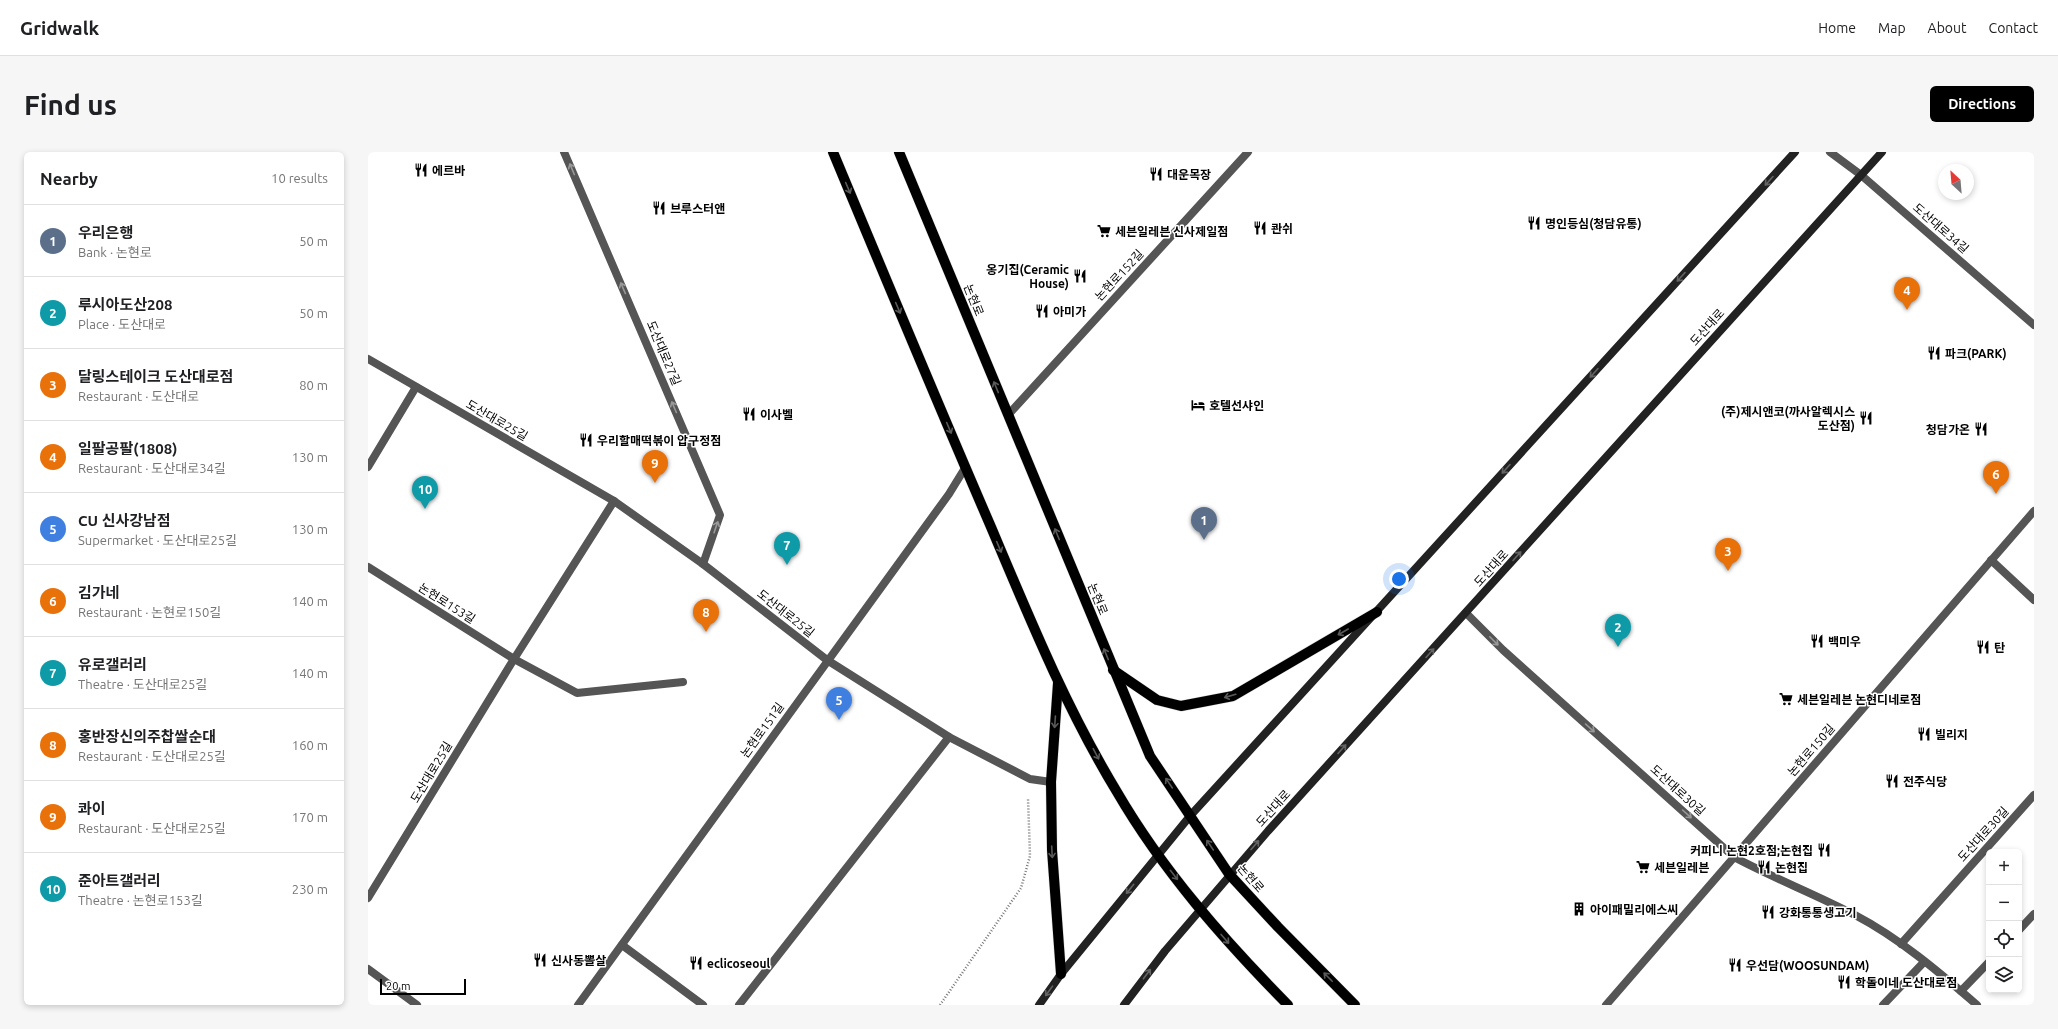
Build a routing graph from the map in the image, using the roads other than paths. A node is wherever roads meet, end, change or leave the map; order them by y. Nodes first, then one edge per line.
1 (564, 152) edge
2 (833, 152) edge
3 (899, 152) edge
4 (1248, 152) edge
5 (1795, 152) edge
6 (1830, 152) edge
7 (1882, 152) edge
8 (1861, 175) junction
9 (2034, 325) edge
10 (368, 359) edge
11 (416, 387) junction
12 (1008, 415) junction
13 (368, 467) edge
14 (965, 468) junction
15 (614, 501) junction
16 (2034, 511) edge
17 (1991, 560) junction
18 (703, 564) junction
19 (368, 567) edge
20 (2034, 600) edge
21 (1376, 612) junction
22 (1466, 613) junction
23 (514, 659) junction
24 (827, 660) junction
25 (1113, 670) junction
26 (683, 682) dead end
27 (1058, 683) junction
28 (949, 737) junction
29 (1051, 782) junction
30 (2034, 795) edge
31 (1190, 816) junction
32 (1158, 855) junction
33 (1734, 857) junction
34 (1229, 874) junction
35 (368, 898) edge
36 (1200, 909) junction
37 (2034, 914) edge
38 (2022, 927) edge
39 (1901, 944) junction
40 (622, 945) junction
41 (1924, 962) junction
42 (1986, 965) edge
43 (368, 969) edge
44 (1061, 974) junction
45 (1961, 991) junction
46 (417, 1005) edge
47 (578, 1005) edge
48 (704, 1005) edge
49 (739, 1005) edge
50 (1039, 1005) edge
51 (1124, 1005) edge
52 (1288, 1005) edge
53 (1355, 1005) edge
54 (1606, 1005) edge
55 (1883, 1005) edge
56 (1977, 1005) edge

18 -> 1 street, 도산대로27길
2 -> 14 main road
12 -> 3 main road, 논현로
4 - 12 street, 논현로152길
5 -> 21 main road
6 - 8 street, 도산대로34길
7 - 8 main road, 도산대로
8 - 9 street, 도산대로34길
22 -> 8 main road, 도산대로
10 - 11 street, 도산대로25길
11 - 13 street
11 - 15 street, 도산대로25길
25 -> 12 main road, 논현로
14 - 24 street, 논현로151길
14 -> 27 main road
15 - 18 street, 도산대로25길
15 - 23 street, 도산대로25길
16 - 17 street, 논현로150길
17 - 20 street
17 - 33 street, 논현로150길
18 - 24 street, 도산대로25길
19 - 23 street, 논현로153길
21 -> 25 main road
21 - 31 main road
22 -> 33 street, 도산대로30길
34 -> 22 main road, 도산대로
23 - 26 street
23 - 35 street, 도산대로25길
24 - 28 street, 도산대로25길
24 - 40 street, 논현로151길
31 -> 25 main road, 논현로
27 -> 29 main road
27 -> 32 main road
28 - 29 street, 도산대로25길
28 - 49 street
29 -> 44 main road
30 - 39 street, 도산대로30길
31 - 32 main road
34 -> 31 main road, 논현로
32 -> 36 main road
32 -> 44 main road
33 - 39 street, 도산대로30길
33 - 54 street, 논현로150길
34 - 36 main road, 도산대로
53 -> 34 main road, 논현로
51 -> 36 main road, 도산대로
36 -> 52 main road
37 - 38 street
39 - 41 street, 도산대로30길
40 - 47 street, 논현로151길
40 - 48 street
41 - 45 street, 도산대로30길
41 - 55 street
42 - 45 street
43 - 46 street
44 -> 50 main road
45 - 56 street, 도산대로30길

